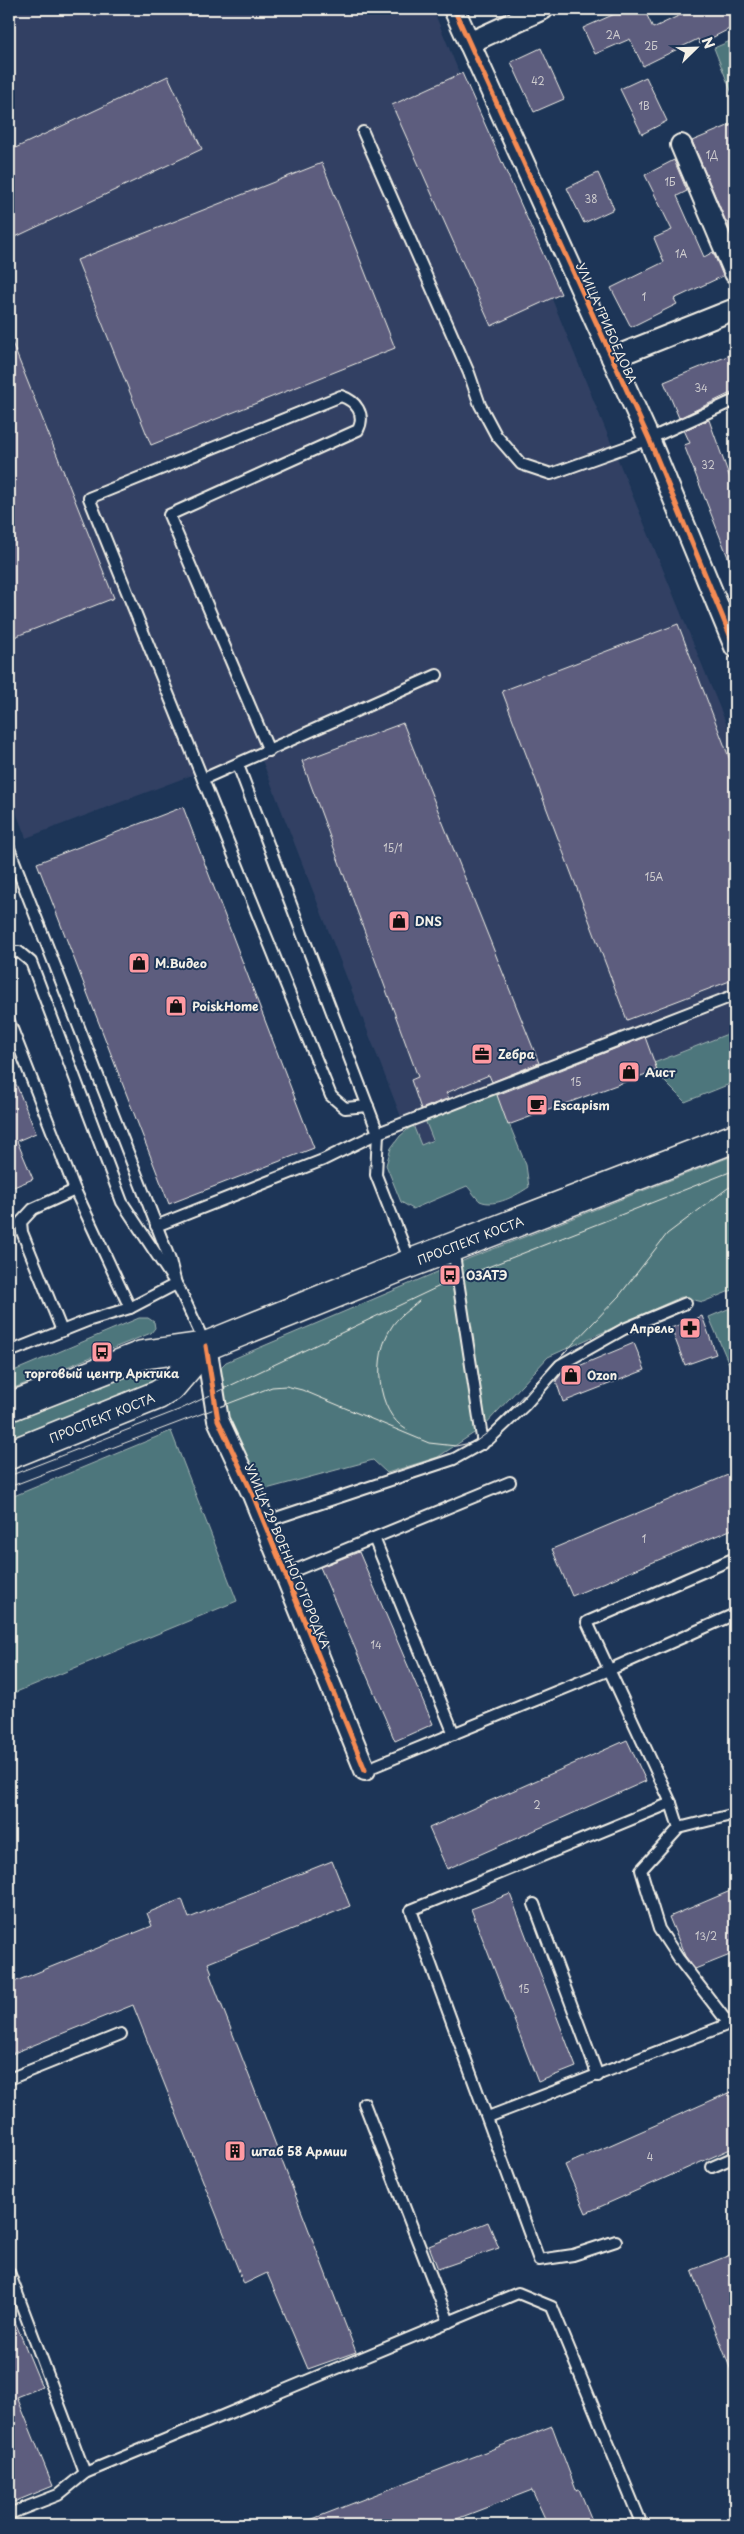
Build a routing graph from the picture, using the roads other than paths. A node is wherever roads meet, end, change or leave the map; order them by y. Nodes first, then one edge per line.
1 (454, 9) edge
2 (543, 9) edge
3 (469, 42) junction
4 (363, 132) dead end
5 (681, 145) dead end
6 (735, 273) edge
7 (735, 309) edge
8 (612, 358) junction
9 (735, 400) edge
10 (649, 438) junction
11 (735, 647) edge
12 (437, 675) dead end
13 (269, 751) junction
14 (238, 765) junction
15 (203, 779) junction
16 (9, 848) edge
17 (9, 952) edge
18 (735, 995) edge
19 (9, 1022) edge
20 (368, 1106) junction
21 (378, 1133) junction
22 (735, 1138) edge
23 (75, 1190) junction
24 (156, 1226) junction
25 (453, 1247) junction
26 (411, 1263) junction
27 (176, 1284) junction
28 (686, 1303) dead end
29 (130, 1308) junction
30 (62, 1331) junction
31 (206, 1346) junction
32 (9, 1352) edge
33 (9, 1407) edge
34 (483, 1444) junction
35 (9, 1455) edge
36 (510, 1482) dead end
37 (264, 1522) junction
38 (374, 1538) junction
39 (735, 1558) edge
40 (286, 1574) junction
41 (735, 1614) edge
42 (609, 1670) junction
43 (454, 1734) junction
44 (365, 1770) joint
45 (671, 1803) junction
46 (735, 1814) edge
47 (680, 1828) junction
48 (534, 1904) dead end
49 (733, 2025) edge
50 (120, 2034) dead end
51 (598, 2076) junction
52 (9, 2079) edge
53 (364, 2103) dead end
54 (488, 2117) junction
55 (735, 2157) edge
56 (712, 2167) dead end
57 (616, 2241) dead end
58 (9, 2272) edge
59 (449, 2322) junction
60 (84, 2473) junction
61 (9, 2514) edge
62 (642, 2525) edge

1 - 3 street, УЛИЦА ГРИБОЕДОВА
2 - 3 street
3 - 8 street, УЛИЦА ГРИБОЕДОВА
4 - 10 lane
5 - 6 street
7 - 8 street
8 - 10 street, УЛИЦА ГРИБОЕДОВА
9 - 10 lane
10 - 11 street, УЛИЦА ГРИБОЕДОВА
12 - 13 lane
13 - 14 lane
13 - 15 lane
14 - 15 lane
14 - 20 lane
15 - 20 lane
16 - 24 lane
17 - 27 lane
18 - 21 lane
19 - 23 lane
20 - 21 lane
21 - 24 lane
21 - 26 lane
22 - 25 main road, ПРОСПЕКТ КОСТА
23 - 29 lane
23 - 30 lane
24 - 27 lane
25 - 26 main road, ПРОСПЕКТ КОСТА
25 - 34 lane
26 - 31 main road, ПРОСПЕКТ КОСТА
27 - 29 lane
27 - 31 lane
28 - 34 lane
29 - 30 lane
30 - 32 lane
31 - 33 main road, ПРОСПЕКТ КОСТА
31 - 35 main road, ПРОСПЕКТ КОСТА
31 - 37 street, УЛИЦА 29 ВОЕННОГО ГОРОДКА
34 - 37 lane
36 - 38 lane
37 - 40 street, УЛИЦА 29 ВОЕННОГО ГОРОДКА
38 - 40 lane
38 - 43 lane
39 - 42 lane
40 - 44 street, УЛИЦА 29 ВОЕННОГО ГОРОДКА
41 - 42 lane
42 - 43 lane
42 - 45 lane
43 - 44 lane
45 - 47 lane
45 - 54 lane
46 - 47 lane
47 - 49 lane
48 - 51 lane
49 - 51 lane
50 - 52 lane
51 - 54 lane
53 - 59 lane
54 - 57 lane
55 - 56 lane
58 - 60 lane
59 - 60 lane
59 - 62 lane
60 - 61 lane

